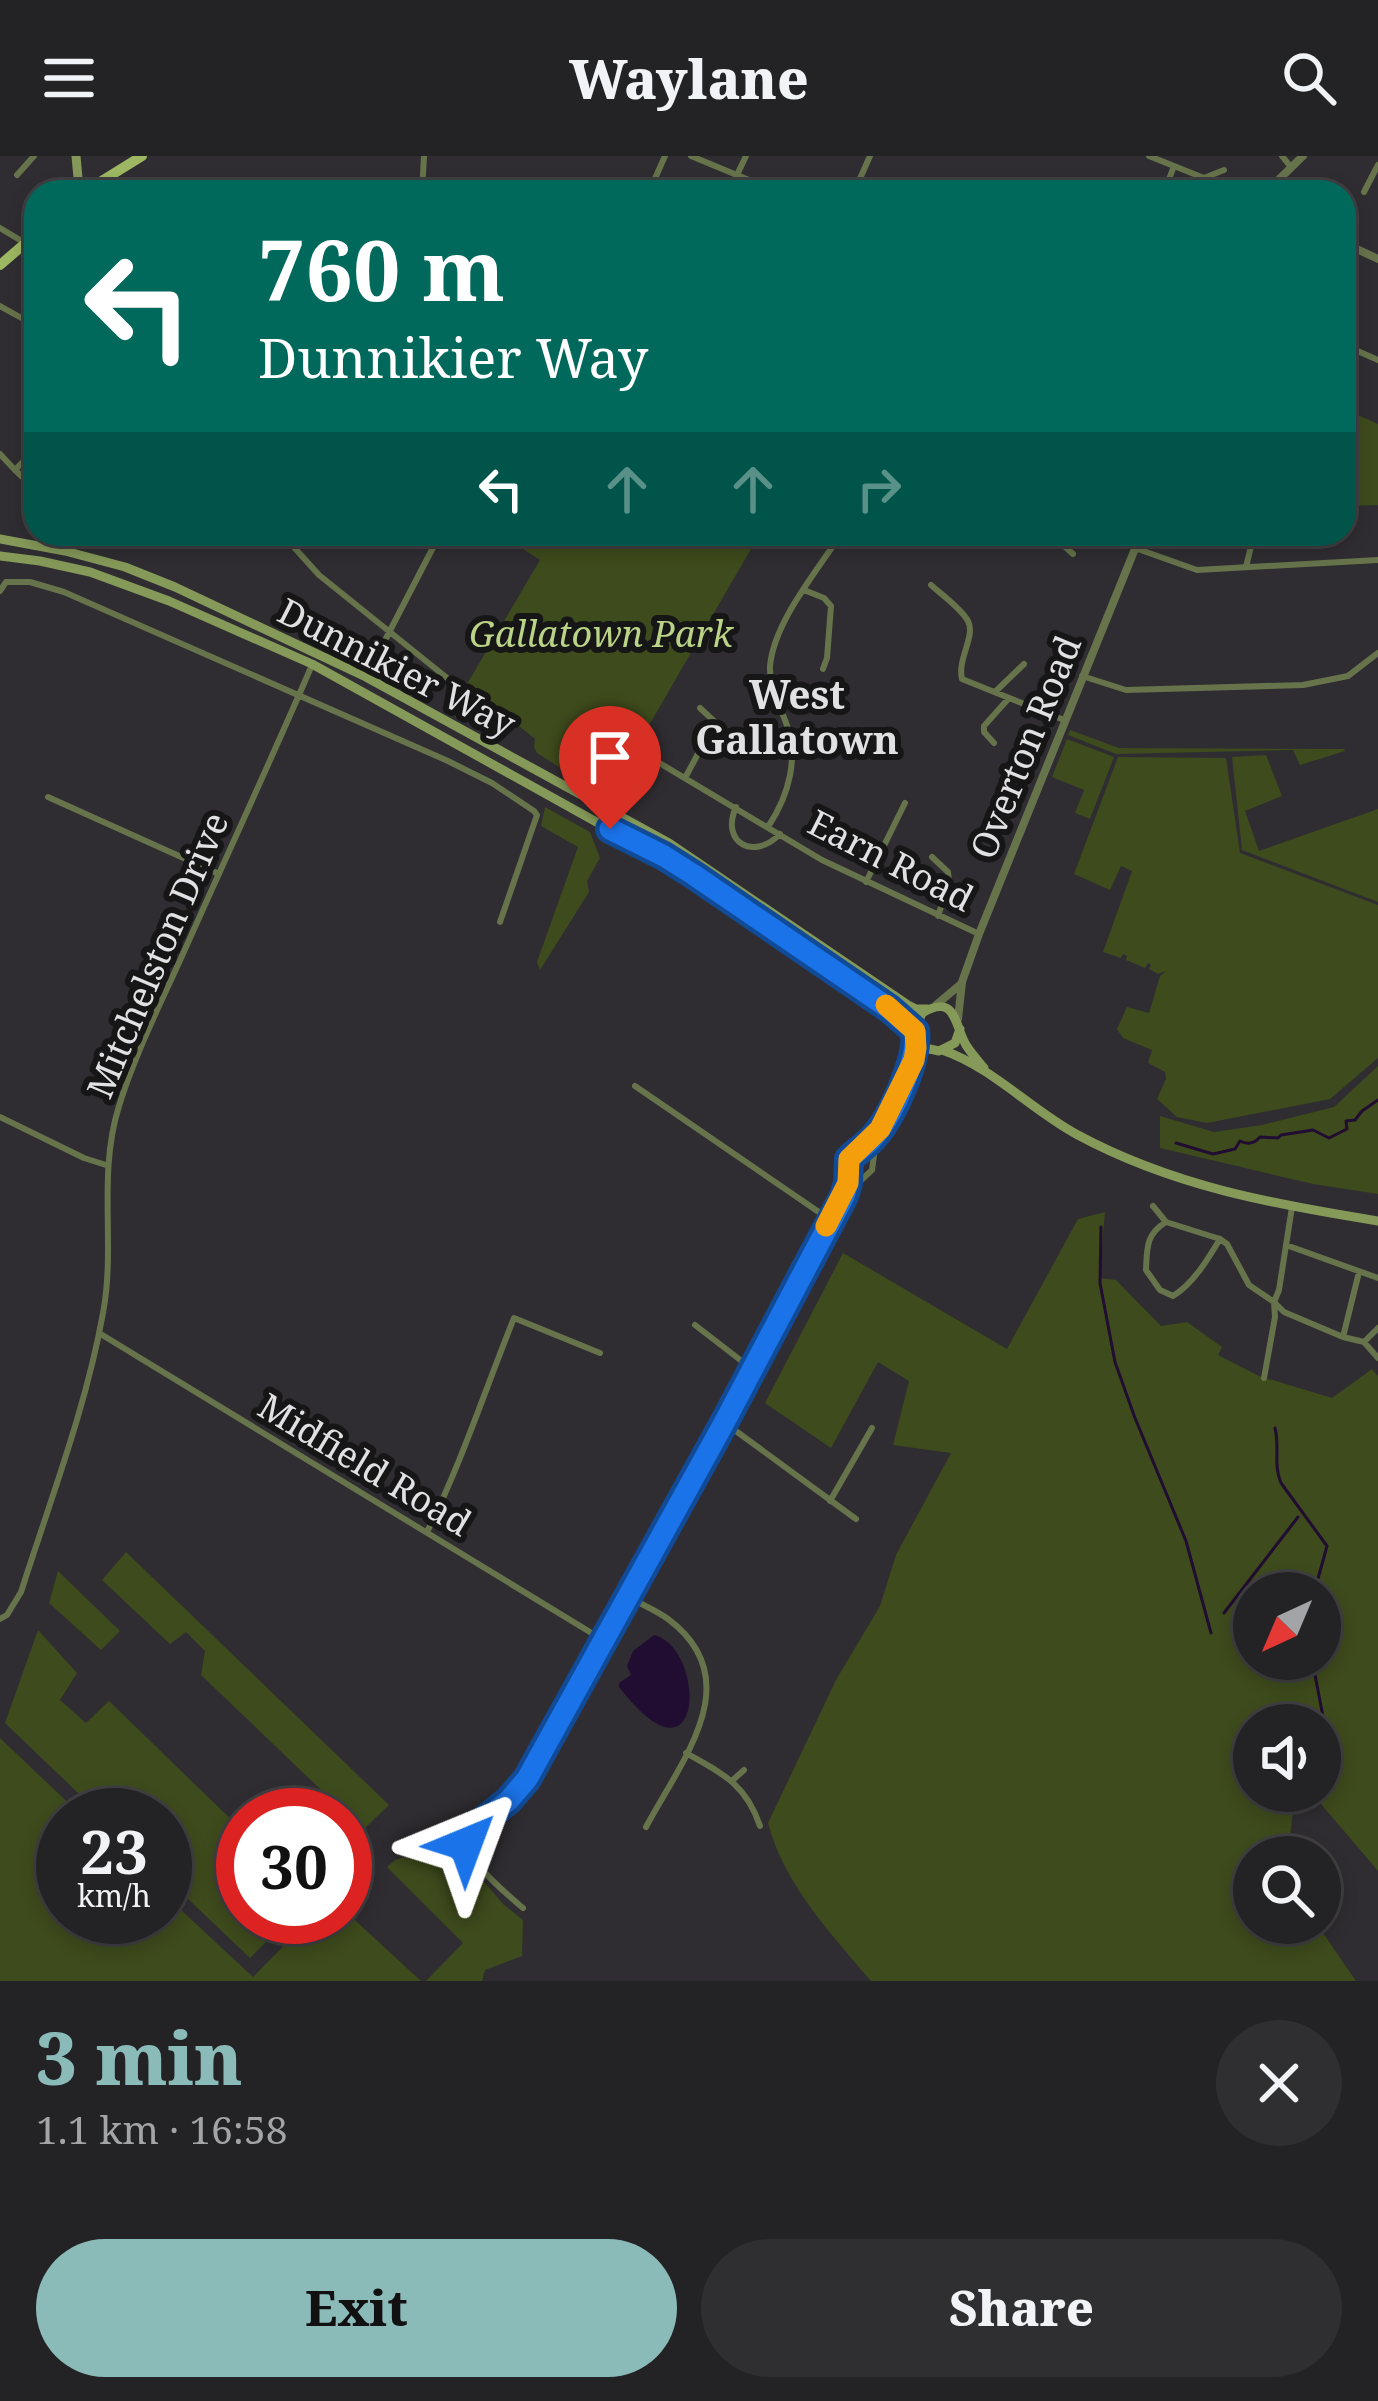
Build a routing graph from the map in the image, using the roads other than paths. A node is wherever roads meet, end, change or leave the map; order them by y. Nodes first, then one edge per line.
1 (34, 156) edge
2 (142, 156) edge
3 (691, 156) edge
4 (746, 156) edge
5 (1149, 156) edge
6 (1282, 156) edge
7 (1303, 156) edge
8 (1378, 165) edge
9 (1174, 166) junction
10 (1290, 166) junction
11 (1224, 170) dead end
12 (17, 175) dead end
13 (737, 175) junction
14 (103, 180) edge
15 (749, 180) edge
16 (1169, 180) edge
17 (1277, 180) edge
18 (1364, 192) dead end
19 (24, 244) edge
20 (0, 265) edge
21 (0, 454) edge
22 (24, 461) edge
23 (15, 470) junction
24 (24, 479) edge
25 (38, 546) edge
26 (293, 546) edge
27 (434, 546) edge
28 (833, 546) edge
29 (1064, 546) edge
30 (1251, 546) edge
31 (1135, 548) joint
32 (1073, 554) dead end
33 (0, 556) edge
34 (1378, 560) edge
35 (1246, 567) junction
36 (932, 585) dead end
37 (0, 590) edge
38 (804, 590) junction
39 (270, 631) junction
40 (387, 632) junction
41 (1378, 653) edge
42 (312, 664) junction
43 (1024, 664) dead end
44 (823, 669) dead end
45 (1082, 676) junction
46 (366, 677) junction
47 (995, 692) junction
48 (467, 694) dead end
49 (299, 696) junction
50 (1009, 698) junction
51 (700, 708) dead end
52 (398, 709) junction
53 (1064, 720) junction
54 (994, 743) dead end
55 (641, 752) dead end
56 (685, 778) junction
57 (48, 797) dead end
58 (905, 802) dead end
59 (736, 807) junction
60 (768, 827) junction
61 (780, 834) junction
62 (932, 857) dead end
63 (219, 874) junction
64 (866, 882) junction
65 (938, 916) junction
66 (500, 922) dead end
67 (979, 934) junction
68 (962, 982) junction
69 (930, 1008) junction
70 (959, 1025) junction
71 (916, 1034) junction
72 (937, 1052) junction
73 (918, 1061) dead end
74 (910, 1072) junction
75 (986, 1072) junction
76 (635, 1085) dead end
77 (0, 1117) edge
78 (880, 1129) junction
79 (858, 1151) junction
80 (872, 1158) junction
81 (106, 1165) junction
82 (850, 1170) junction
83 (866, 1176) junction
84 (844, 1196) junction
85 (1153, 1206) dead end
86 (1292, 1207) junction
87 (830, 1219) junction
88 (1378, 1221) edge
89 (1166, 1222) junction
90 (1220, 1239) junction
91 (1286, 1245) junction
92 (1359, 1271) junction
93 (1378, 1278) edge
94 (1274, 1302) junction
95 (695, 1325) dead end
96 (1378, 1328) edge
97 (99, 1333) junction
98 (1342, 1337) junction
99 (1364, 1342) junction
100 (600, 1354) dead end
101 (1378, 1358) edge
102 (752, 1369) junction
103 (1264, 1378) dead end
104 (724, 1423) junction
105 (872, 1428) dead end
106 (830, 1501) junction
107 (856, 1519) dead end
108 (427, 1532) junction
109 (627, 1596) junction
110 (0, 1619) edge
111 (603, 1640) junction
112 (686, 1753) junction
113 (744, 1770) dead end
114 (734, 1779) junction
115 (760, 1826) dead end
116 (646, 1827) dead end
117 (523, 1908) dead end

1 - 12 street
2 - 14 main road
3 - 13 street
4 - 13 street
5 - 9 street
6 - 10 street
7 - 10 street
8 - 18 street
9 - 11 street
9 - 16 street
10 - 17 street
13 - 15 street
19 - 20 main road
21 - 23 street
22 - 23 street
23 - 24 street
25 - 39 main road, Dunnikier Way
26 - 40 street
27 - 40 street
28 - 38 street
29 - 32 street
30 - 35 street
31 - 35 street
31 - 45 street, Overton Road
33 - 42 main road, Dunnikier Way
34 - 35 street
36 - 47 street
37 - 49 street
38 - 44 street
38 - 60 street
39 - 42 main road
39 - 46 main road, Dunnikier Way
40 - 46 street
40 - 48 street
41 - 45 street
42 - 49 street, Mitchelston Drive
42 - 52 main road, Dunnikier Way
43 - 47 street
45 - 53 street, Overton Road
46 - 52 main road
46 - 69 main road, Dunnikier Way
47 - 50 street
49 - 63 street, Mitchelston Drive
49 - 66 street
50 - 53 street
50 - 54 street
51 - 56 street
52 - 71 main road, Dunnikier Way
53 - 67 street, Overton Road
55 - 56 street, Earn Road
56 - 59 street, Earn Road
57 - 63 street
58 - 64 street
59 - 60 street, Earn Road
59 - 61 street, Earn Road
60 - 61 street, Earn Road
61 - 64 street, Earn Road
62 - 65 street
63 - 81 street, Mitchelston Drive
64 - 65 street, Earn Road
65 - 67 street, Earn Road
67 - 68 street, Overton Road
68 - 69 street, Overton Road
68 - 70 street, Overton Road
69 - 70 main road
69 - 71 main road
70 - 72 main road
70 - 75 main road
71 - 72 main road
71 - 74 street
72 - 75 main road
73 - 74 street
74 - 78 street
75 - 86 main road
76 - 87 street
77 - 81 street
78 - 79 street
78 - 80 street
79 - 80 street
79 - 82 street
80 - 83 street
81 - 97 street, Mitchelston Drive
82 - 83 street
82 - 84 street
83 - 84 street
84 - 87 street
85 - 89 street
86 - 88 main road
86 - 91 street
87 - 102 street
89 - 90 street
89 - 90 street
90 - 94 street
91 - 92 street
91 - 94 street
92 - 93 street
92 - 98 street
94 - 98 street
94 - 103 street
95 - 102 street
96 - 99 street
97 - 108 street, Midfield Road
97 - 110 street, Mitchelston Drive
98 - 99 street
99 - 101 street
100 - 108 street
102 - 104 street
104 - 106 street
104 - 109 street
105 - 106 street
106 - 107 street
108 - 111 street, Midfield Road
109 - 111 street
109 - 112 street
111 - 117 street
112 - 114 street
112 - 116 street
113 - 114 street
114 - 115 street

